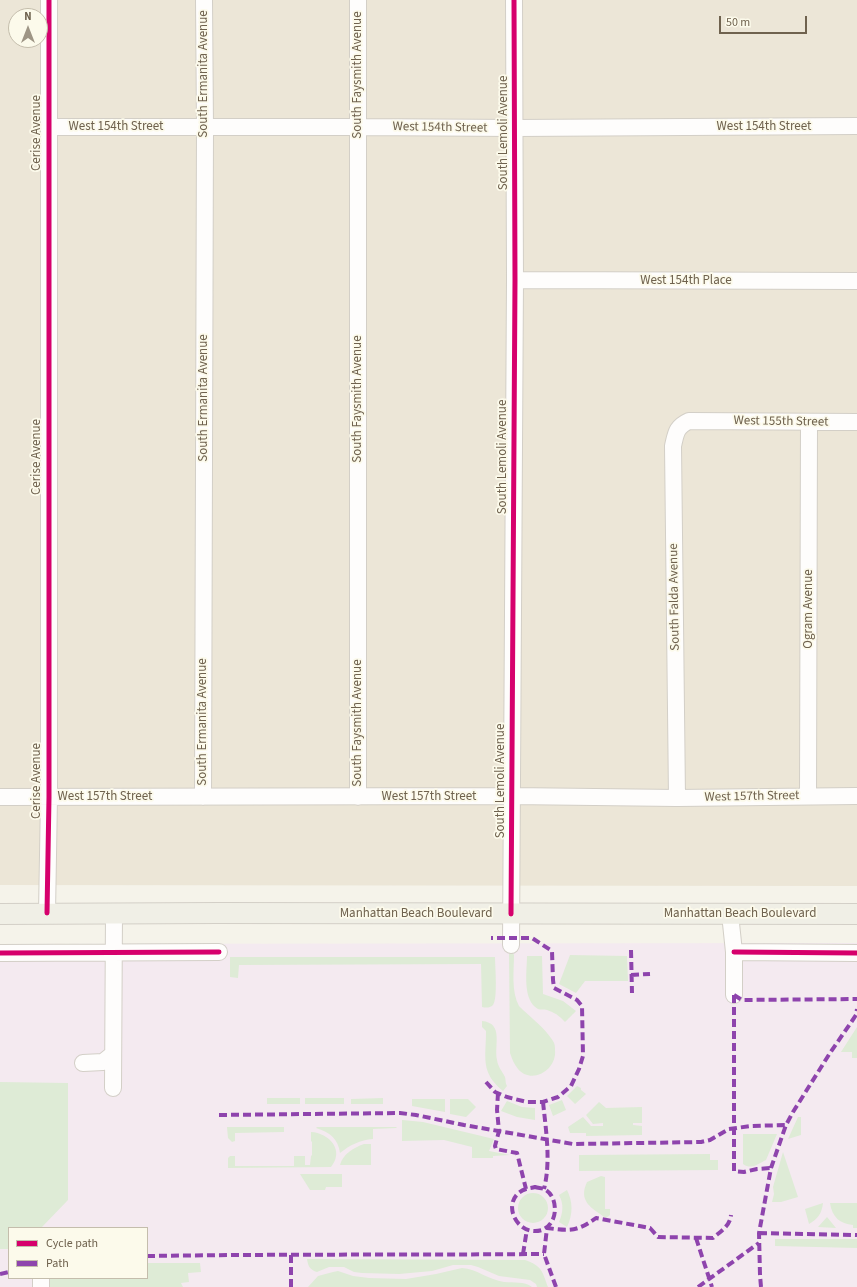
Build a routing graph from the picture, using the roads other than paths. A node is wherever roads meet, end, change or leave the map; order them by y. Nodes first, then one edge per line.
1 (48, 0) edge
2 (204, 0) edge
3 (358, 0) edge
4 (514, 0) edge
5 (857, 126) edge
6 (48, 127) junction
7 (205, 127) junction
8 (358, 127) junction
9 (515, 128) junction
10 (515, 280) junction
11 (857, 281) edge
12 (706, 421) joint
13 (809, 422) junction
14 (857, 422) edge
15 (0, 796) edge
16 (512, 796) junction
17 (808, 796) junction
18 (857, 796) edge
19 (49, 797) junction
20 (203, 797) junction
21 (358, 797) junction
22 (677, 798) junction
23 (47, 913) junction
24 (114, 913) junction
25 (0, 914) edge
26 (512, 914) junction
27 (730, 914) junction
28 (857, 914) edge
29 (511, 945) dead end
30 (114, 952) junction
31 (219, 952) dead end
32 (734, 952) junction
33 (0, 953) edge
34 (857, 953) edge
35 (734, 995) dead end
36 (113, 1054) junction
37 (83, 1063) dead end
38 (113, 1088) dead end

1 - 6 street, Cerise Avenue
2 - 7 street, South Ermanita Avenue
3 - 8 street, South Faysmith Avenue
4 - 9 street, South Lemoli Avenue
5 - 9 street, West 154th Street
6 - 7 street, West 154th Street
6 - 19 street, Cerise Avenue
7 - 8 street, West 154th Street
7 - 20 street, South Ermanita Avenue
8 - 9 street, West 154th Street
8 - 21 street, South Faysmith Avenue
9 - 10 street, South Lemoli Avenue
10 - 11 street, West 154th Place
10 - 16 street, South Lemoli Avenue
12 - 13 street, West 155th Street
12 - 22 street, South Falda Avenue
13 - 14 street, West 155th Street
13 - 17 street, Ogram Avenue
15 - 19 street, West 157th Street
16 - 21 street, West 157th Street
16 - 22 street, West 157th Street
16 - 26 street, South Lemoli Avenue
17 - 18 street, West 157th Street
17 - 22 street, West 157th Street
19 - 20 street, West 157th Street
19 - 23 street, Cerise Avenue
20 - 21 street, West 157th Street
23 - 24 main road, Manhattan Beach Boulevard
23 - 25 main road, Manhattan Beach Boulevard
24 - 26 main road, Manhattan Beach Boulevard
24 - 30 street
26 - 27 main road, Manhattan Beach Boulevard
26 - 29 street, South Lemoli Avenue
27 - 28 main road, Manhattan Beach Boulevard
27 - 32 street
30 - 31 street
30 - 33 street
30 - 36 street
32 - 34 street
32 - 35 street
36 - 37 street
36 - 38 street

